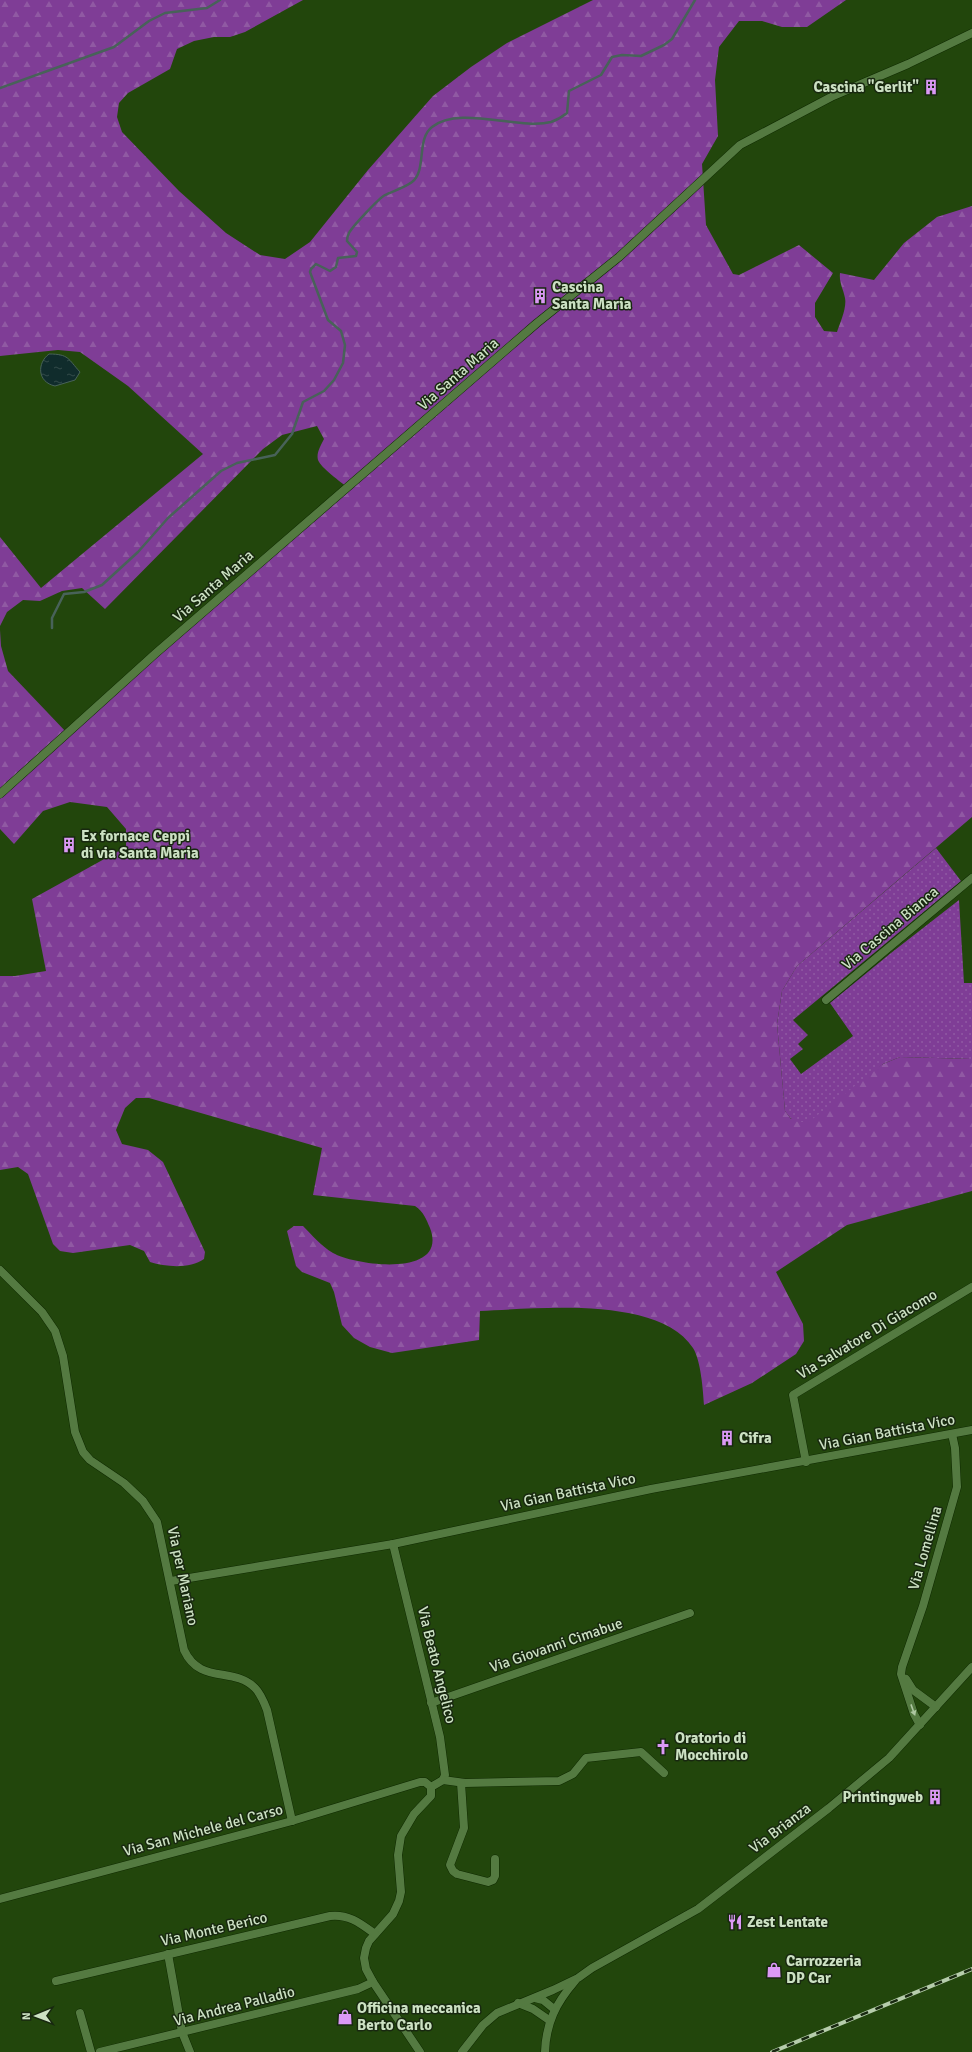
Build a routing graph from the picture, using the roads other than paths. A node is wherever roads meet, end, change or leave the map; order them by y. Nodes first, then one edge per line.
1 (972, 34) edge
2 (0, 794) edge
3 (972, 878) edge
4 (826, 1000) dead end
5 (0, 1270) edge
6 (972, 1287) edge
7 (972, 1430) edge
8 (952, 1434) junction
9 (806, 1462) junction
10 (393, 1544) junction
11 (171, 1581) junction
12 (690, 1613) dead end
13 (902, 1667) junction
14 (972, 1667) edge
15 (431, 1703) junction
16 (936, 1707) junction
17 (920, 1725) junction
18 (664, 1773) dead end
19 (443, 1780) junction
20 (461, 1783) junction
21 (431, 1787) junction
22 (292, 1821) junction
23 (495, 1859) dead end
24 (0, 1900) edge
25 (375, 1934) junction
26 (168, 1954) junction
27 (578, 1978) junction
28 (56, 1981) dead end
29 (373, 1982) junction
30 (535, 1998) junction
31 (518, 2003) junction
32 (554, 2009) junction
33 (80, 2012) dead end
34 (549, 2020) junction
35 (182, 2032) junction
36 (91, 2052) edge
37 (100, 2052) edge
38 (190, 2052) edge
39 (420, 2052) edge
40 (462, 2052) edge
41 (545, 2052) edge

1 - 2 street, Via Santa Maria
3 - 4 street, Via Cascina Bianca
5 - 11 street, Via per Mariano
6 - 9 street, Via Salvatore Di Giacomo
7 - 8 street, Via Gian Battista Vico
8 - 9 street, Via Gian Battista Vico
8 - 13 street, Via Lomellina
9 - 10 street, Via Gian Battista Vico
10 - 11 street, Via Gian Battista Vico
10 - 15 street, Via Beato Angelico
11 - 22 street, Via per Mariano
12 - 15 street, Via Giovanni Cimabue
13 - 16 street
13 -> 17 street, Via Lomellina
14 - 16 street, Via Brianza
15 - 19 street, Via Beato Angelico
16 - 17 street, Via Brianza
17 - 27 street, Via Brianza
18 - 20 street
19 - 20 street
19 - 21 street
20 - 23 street
21 - 22 street, Via San Michele del Carso
21 - 25 street
22 - 24 street, Via San Michele del Carso
25 - 26 street, Via Monte Berico
25 - 29 street
26 - 28 street, Via Monte Berico
26 - 35 street
27 - 30 street
27 - 32 street
29 - 35 street, Via Andrea Palladio
29 - 39 street
30 - 31 street
30 - 32 street
31 - 34 street
31 - 40 street
32 - 34 street
33 - 36 street
34 - 41 street
35 - 37 street, Via Andrea Palladio
35 - 38 street

